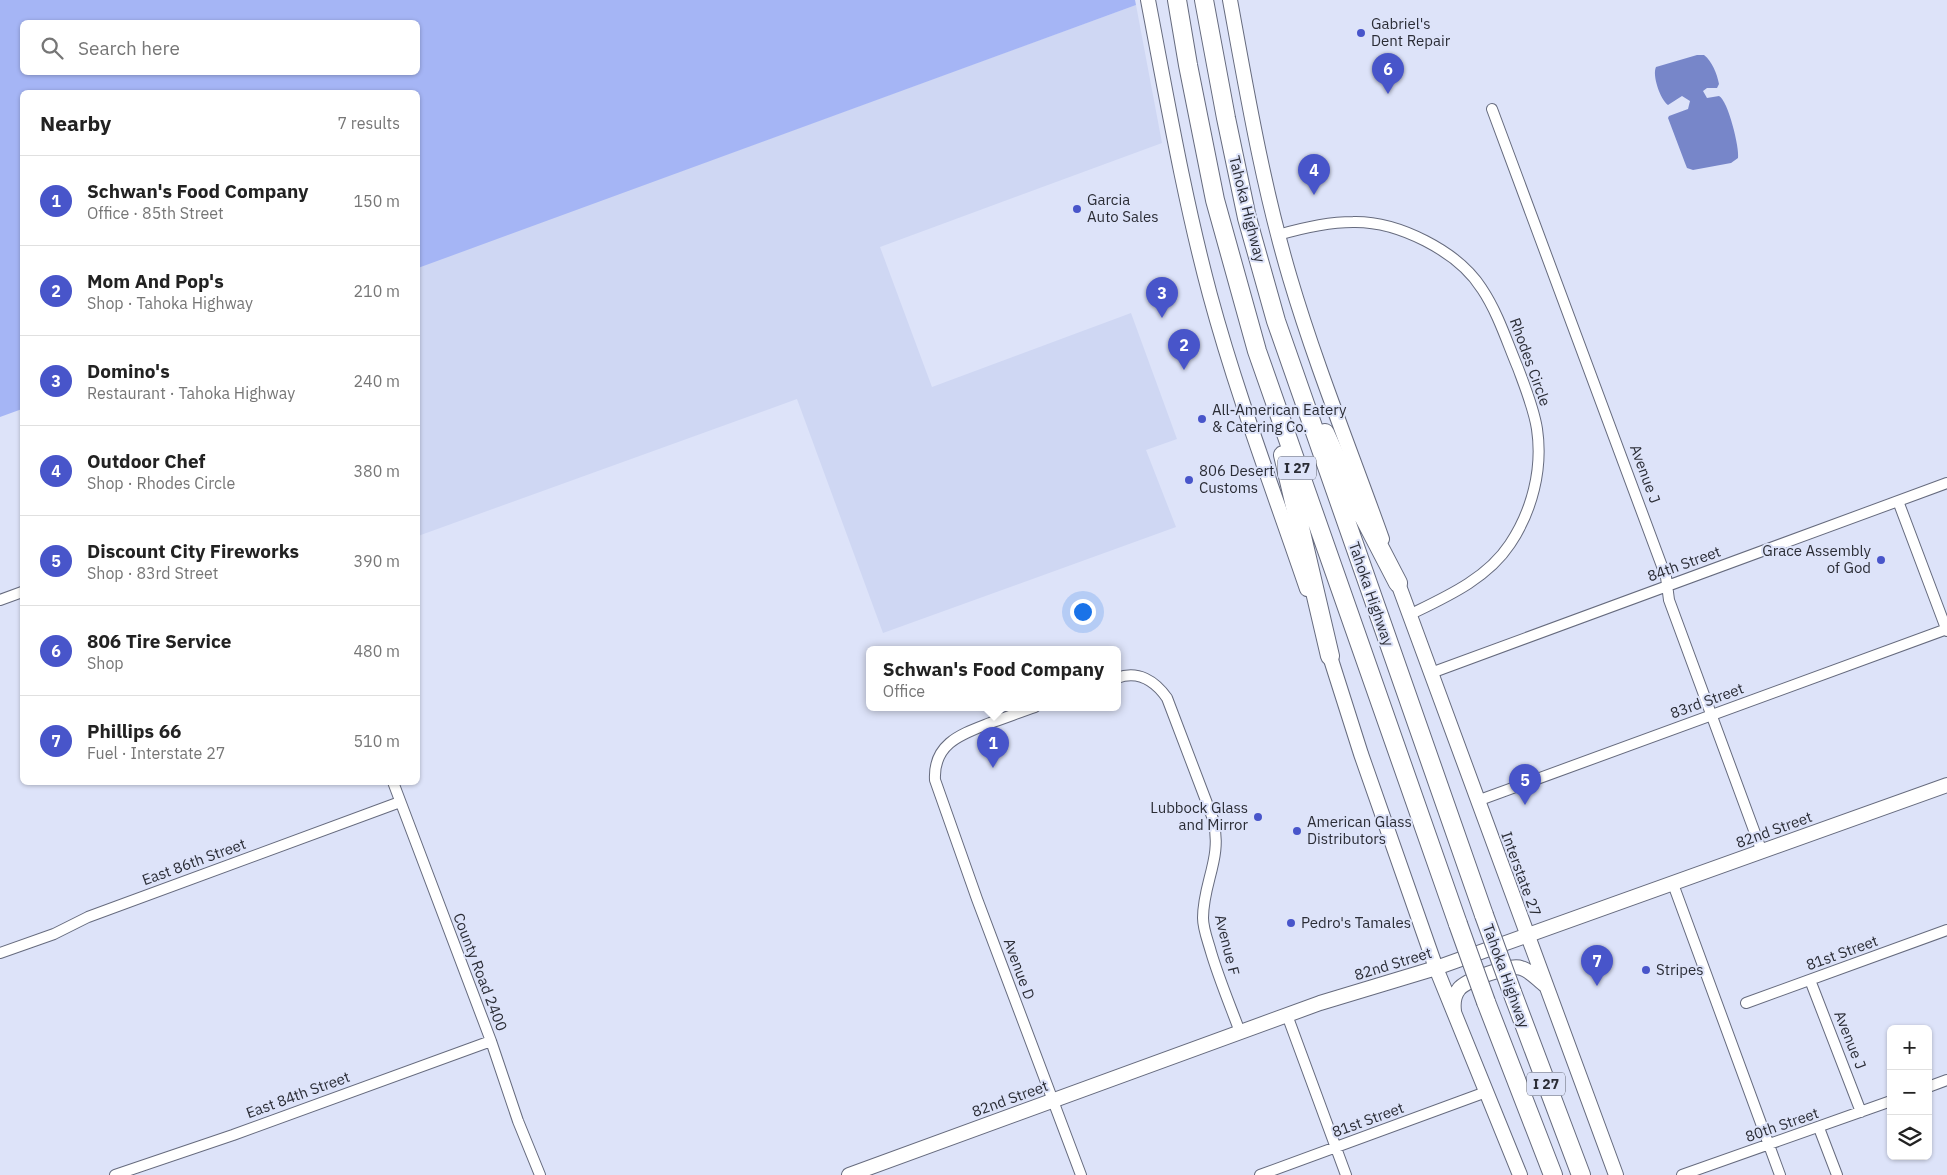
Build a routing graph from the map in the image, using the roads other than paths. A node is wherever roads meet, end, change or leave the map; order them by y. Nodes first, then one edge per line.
1 (1148, 0) edge
2 (1177, 0) edge
3 (1204, 0) edge
4 (1230, 0) edge
5 (1492, 109) dead end
6 (1278, 234) junction
7 (1287, 352) junction
8 (1261, 365) junction
9 (1947, 483) edge
10 (1898, 501) junction
11 (1398, 583) junction
12 (1667, 586) junction
13 (20, 593) edge
14 (0, 600) edge
15 (1410, 615) junction
16 (1947, 630) edge
17 (1330, 656) junction
18 (1431, 673) junction
19 (1121, 677) edge
20 (1024, 711) edge
21 (1711, 715) junction
22 (394, 785) edge
23 (1947, 785) edge
24 (1477, 801) junction
25 (400, 802) junction
26 (1762, 852) junction
27 (1673, 884) junction
28 (1947, 930) edge
29 (1526, 934) junction
30 (0, 953) edge
31 (1436, 968) junction
32 (1810, 980) junction
33 (1546, 986) junction
34 (1746, 1003) dead end
35 (1454, 1014) junction
36 (1287, 1015) junction
37 (1240, 1032) junction
38 (491, 1041) junction
39 (1947, 1080) edge
40 (1932, 1086) edge
41 (1486, 1092) junction
42 (1053, 1100) junction
43 (1887, 1102) edge
44 (1861, 1112) junction
45 (1819, 1128) junction
46 (1769, 1145) junction
47 (1336, 1147) junction
48 (540, 1174) edge
49 (116, 1175) edge
50 (849, 1175) edge
51 (1081, 1175) edge
52 (1260, 1175) edge
53 (1346, 1175) edge
54 (1520, 1175) edge
55 (1553, 1175) edge
56 (1581, 1175) edge
57 (1616, 1175) edge
58 (1682, 1175) edge
59 (1780, 1175) edge
60 (1836, 1175) edge

1 - 17 main road
2 - 8 highway, Tahoka Highway / I 27
3 - 7 highway, Tahoka Highway / I 27
4 - 6 main road, Tahoka Highway
5 - 12 street, Avenue J
6 - 11 main road, Tahoka Highway
6 - 15 street, Rhodes Circle
7 - 11 highway
7 - 56 highway, Tahoka Highway / I 27, bridge
8 - 17 highway
8 - 55 highway, Tahoka Highway / I 27, bridge
9 - 10 street, 84th Street
10 - 12 street, 84th Street
10 - 16 street
11 - 15 main road, Interstate 27
12 - 18 street, 84th Street
12 - 21 street, Avenue J
13 - 14 street
15 - 18 main road, Interstate 27
16 - 21 street, 83rd Street
17 - 31 main road
18 - 24 main road, Interstate 27
19 - 37 street, Avenue F
20 - 42 street, Avenue D
21 - 24 street, 83rd Street
21 - 26 street, Avenue J
22 - 25 street, County Road 2400
23 - 26 main road, 82nd Street
24 - 29 main road, Interstate 27
25 - 30 street, East 86th Street
25 - 38 street, County Road 2400
26 - 27 main road, 82nd Street
27 - 29 main road, 82nd Street
27 - 46 street
28 - 32 street, 81st Street
29 - 31 main road, 82nd Street
29 - 33 main road, Interstate 27
31 - 35 main road
31 - 36 main road, 82nd Street
32 - 34 street, 81st Street
32 - 44 street, Avenue J
33 - 35 main road
33 - 57 main road, Interstate 27
35 - 41 main road
36 - 37 main road, 82nd Street
36 - 47 street
37 - 42 main road, 82nd Street
38 - 48 street, County Road 2400
38 - 49 street, East 84th Street
39 - 40 street
41 - 47 street, 81st Street
41 - 54 main road
42 - 50 main road, 82nd Street
42 - 51 street, Avenue D
43 - 44 street, 80th Street
44 - 45 street, 80th Street
45 - 46 street, 80th Street
45 - 60 street
46 - 58 street, 80th Street
46 - 59 street
47 - 52 street, 81st Street
47 - 53 street

